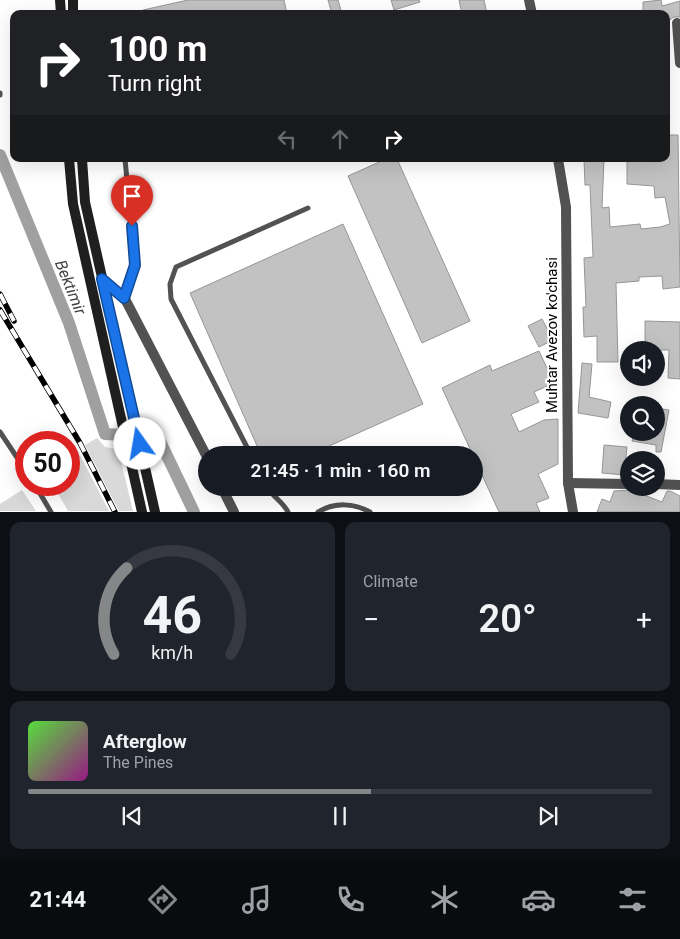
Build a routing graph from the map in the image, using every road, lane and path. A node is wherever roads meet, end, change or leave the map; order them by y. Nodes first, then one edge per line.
1 (677, 23) dead end
2 (680, 63) edge
3 (69, 162) edge
4 (82, 162) edge
5 (125, 162) edge
6 (558, 162) edge
7 (308, 208) dead end
8 (102, 279) junction
9 (124, 298) junction
10 (0, 432) edge
11 (201, 446) edge
12 (246, 446) edge
13 (15, 454) edge
14 (568, 483) junction
15 (620, 484) edge
16 (665, 484) edge
17 (680, 485) edge
18 (42, 496) edge
19 (226, 496) edge
20 (275, 496) edge
21 (51, 512) edge
22 (142, 512) edge
23 (155, 512) edge
24 (234, 512) edge
25 (288, 512) edge
26 (318, 512) edge
27 (370, 512) edge
28 (573, 512) edge

1 - 2 street
3 - 22 main road
4 - 8 main road
5 - 9 lane
6 - 14 street, Muhtar Avezov ko'chasi
7 - 12 lane
8 - 9 street
8 - 23 main road
9 - 11 street
10 - 13 lane
14 - 15 street
14 - 28 street, Muhtar Avezov ko'chasi
16 - 17 street
18 - 21 lane
19 - 24 street
20 - 25 lane
26 - 27 lane

